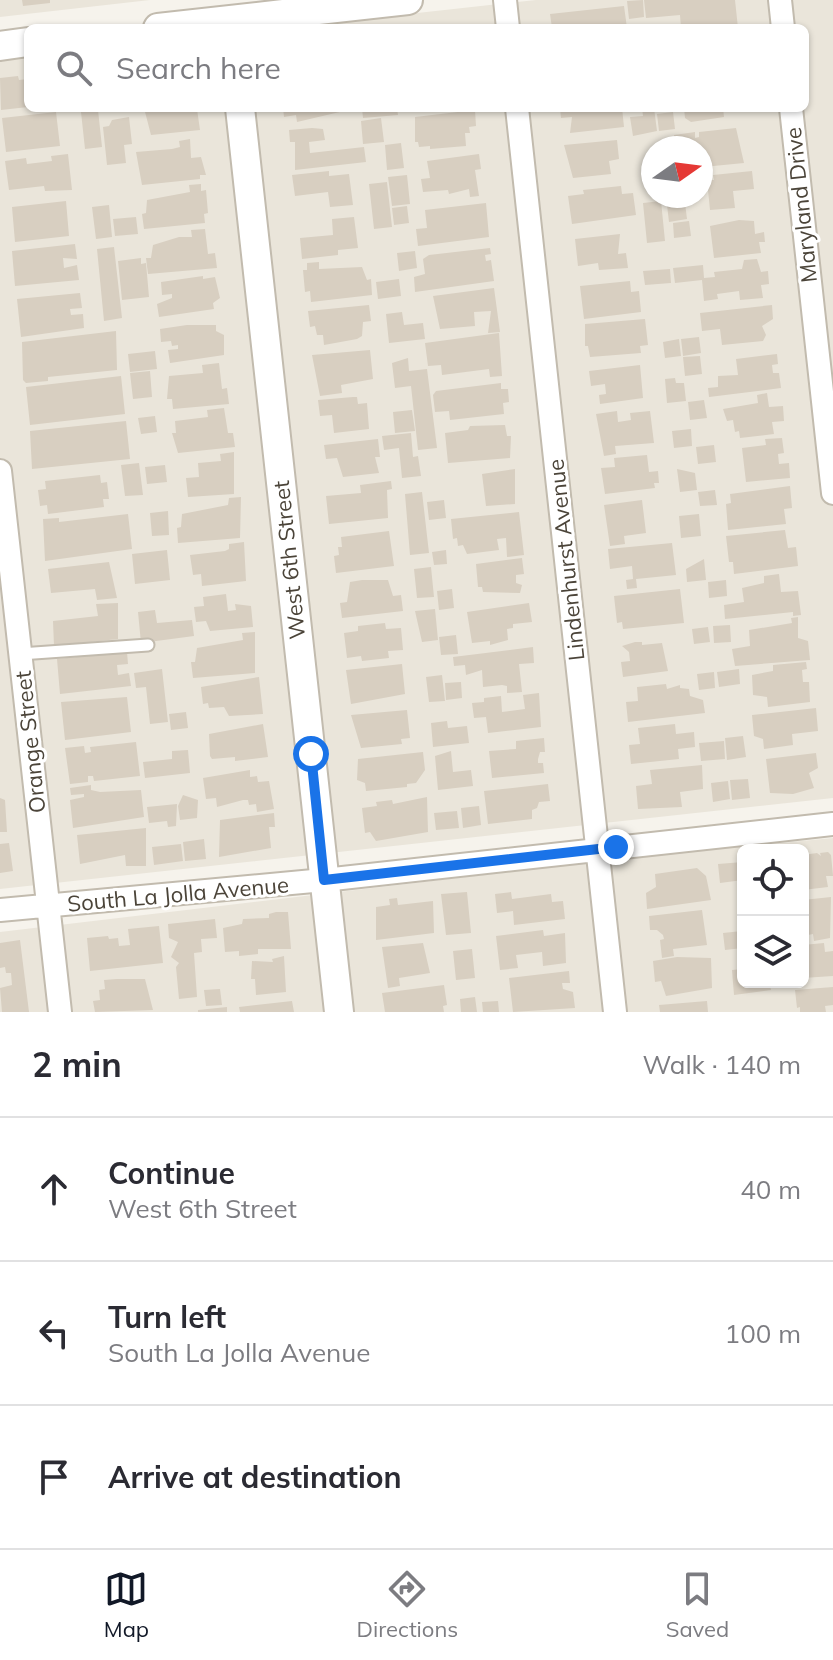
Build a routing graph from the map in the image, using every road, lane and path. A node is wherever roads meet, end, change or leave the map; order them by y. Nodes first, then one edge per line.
1 (408, 0) edge
2 (505, 0) edge
3 (780, 0) edge
4 (230, 16) edge
5 (182, 24) edge
6 (508, 24) edge
7 (783, 24) edge
8 (24, 43) edge
9 (0, 46) edge
10 (240, 112) edge
11 (517, 112) edge
12 (791, 112) edge
13 (0, 471) edge
14 (833, 493) edge
15 (148, 645) dead end
16 (20, 654) junction
17 (833, 824) edge
18 (598, 849) junction
19 (324, 880) junction
20 (48, 905) junction
21 (0, 910) edge
22 (60, 1012) edge
23 (339, 1012) edge
24 (615, 1012) edge

1 - 4 street
2 - 6 street
3 - 7 street
4 - 5 street
8 - 9 street
10 - 19 street, West 6th Street
11 - 18 street, Lindenhurst Avenue
12 - 14 street, Maryland Drive
13 - 16 street, Orange Street
15 - 16 lane
16 - 20 street, Orange Street
17 - 18 street, South La Jolla Avenue
18 - 19 street, South La Jolla Avenue
18 - 24 street, Lindenhurst Avenue
19 - 20 street, South La Jolla Avenue
19 - 23 street, West 6th Street
20 - 21 street, South La Jolla Avenue
20 - 22 street, Orange Street

